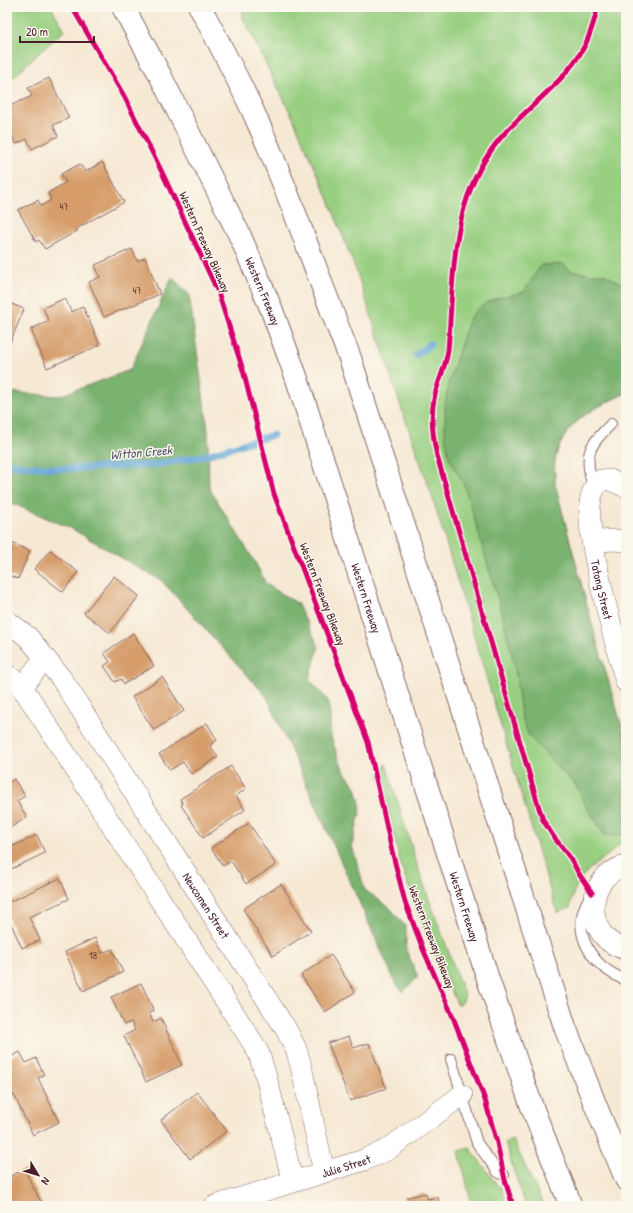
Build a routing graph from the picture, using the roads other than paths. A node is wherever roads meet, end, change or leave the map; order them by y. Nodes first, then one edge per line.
1 (123, 7) edge
2 (200, 7) edge
3 (611, 424) dead end
4 (626, 487) edge
5 (593, 490) junction
6 (626, 541) edge
7 (593, 542) junction
8 (7, 621) edge
9 (45, 658) junction
10 (14, 681) edge
11 (626, 682) edge
12 (626, 857) edge
13 (613, 873) edge
14 (623, 948) edge
15 (626, 980) edge
16 (451, 1059) dead end
17 (462, 1095) junction
18 (324, 1172) junction
19 (504, 1174) dead end
20 (626, 1179) edge
21 (293, 1182) junction
22 (215, 1206) edge
23 (571, 1206) edge

1 - 23 highway, Western Freeway
2 - 20 highway
3 - 5 lane
4 - 5 street
5 - 7 street, Tatong Street
6 - 7 street
7 - 11 street, Tatong Street
8 - 9 street, Newcomen Street
9 - 10 street
9 - 18 street, Newcomen Street
10 - 21 street
12 - 13 street
13 - 14 street
13 - 15 lane
16 - 17 lane
17 - 18 street, Julie Street
17 - 19 lane
18 - 21 street, Julie Street
21 - 22 street, Julie Street

